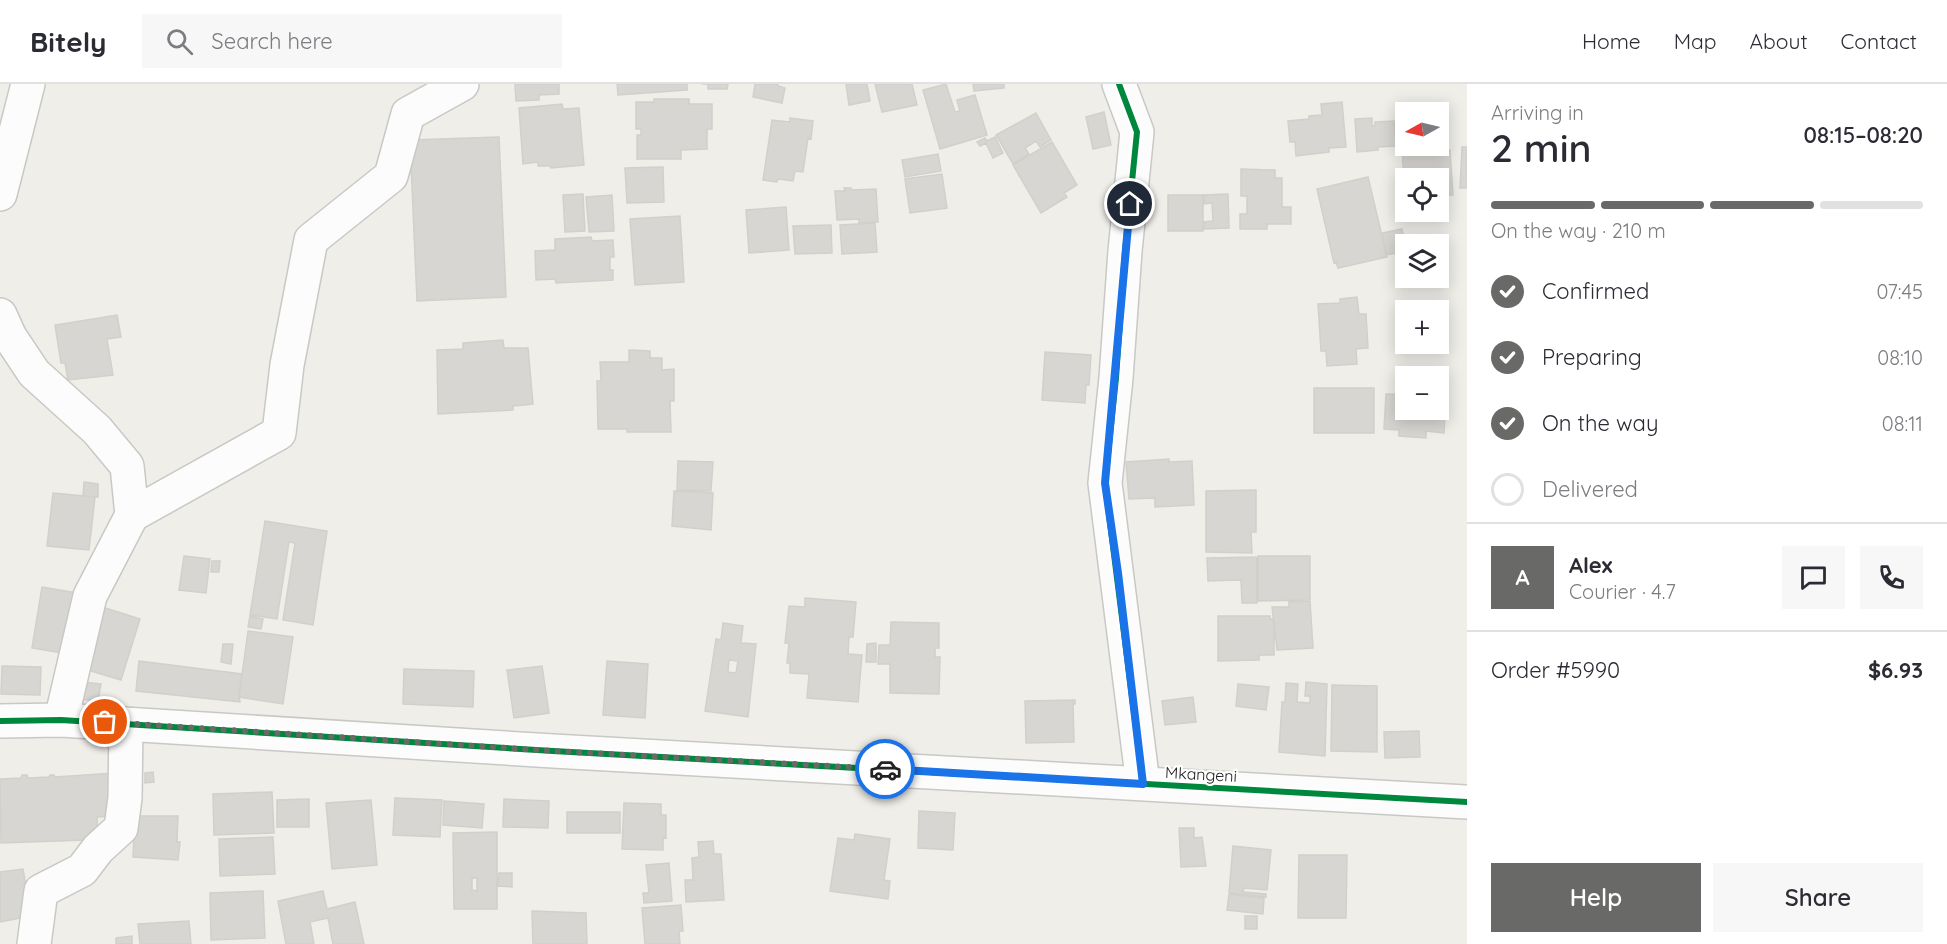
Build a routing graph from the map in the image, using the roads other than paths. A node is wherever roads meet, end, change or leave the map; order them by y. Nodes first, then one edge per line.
1 (28, 84) edge
2 (462, 84) edge
3 (1119, 84) edge
4 (2, 177) edge
5 (0, 315) edge
6 (132, 515) junction
7 (62, 720) junction
8 (0, 721) edge
9 (126, 724) junction
10 (1143, 784) junction
11 (1467, 802) edge
12 (34, 944) edge

1 - 4 street
2 - 6 street
3 - 10 street
5 - 6 street
6 - 7 street
7 - 8 street, Mkangeni
7 - 9 street, Mkangeni
9 - 10 street, Mkangeni
9 - 12 street
10 - 11 street, Mkangeni

